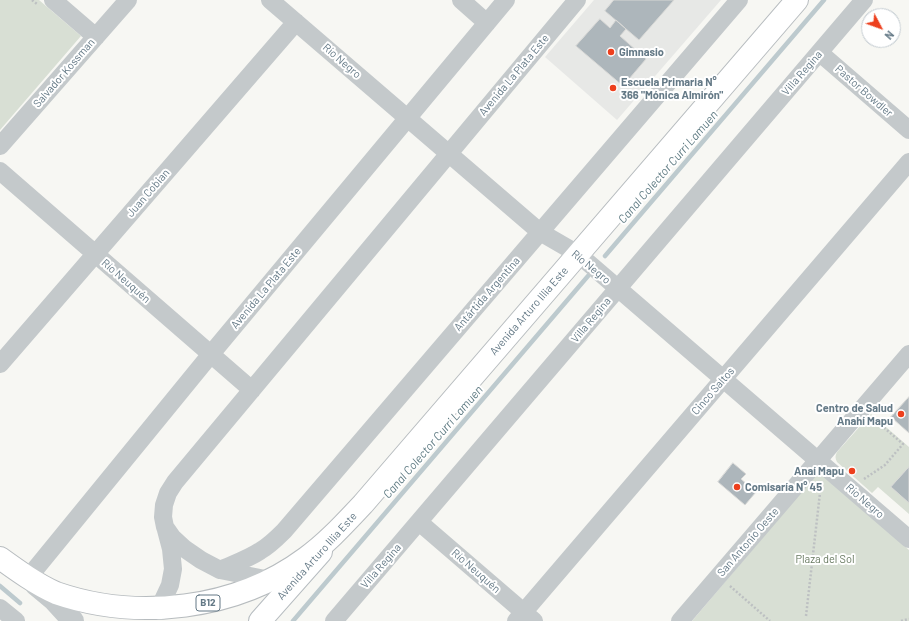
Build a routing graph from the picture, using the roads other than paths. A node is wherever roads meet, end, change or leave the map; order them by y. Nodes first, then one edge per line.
1 (128, 0) edge
2 (270, 0) edge
3 (461, 0) edge
4 (506, 0) edge
5 (577, 0) edge
6 (739, 0) edge
7 (797, 0) edge
8 (864, 0) edge
9 (45, 3) edge
10 (296, 22) junction
11 (487, 23) junction
12 (96, 37) junction
13 (820, 53) junction
14 (408, 118) junction
15 (909, 130) edge
16 (0, 146) edge
17 (449, 154) junction
18 (909, 162) edge
19 (0, 171) edge
20 (540, 232) junction
21 (95, 254) junction
22 (578, 254) junction
23 (618, 288) junction
24 (211, 354) junction
25 (909, 354) edge
26 (0, 364) edge
27 (723, 379) junction
28 (252, 390) junction
29 (818, 460) junction
30 (363, 504) junction
31 (419, 522) junction
32 (166, 527) junction
33 (909, 539) edge
34 (0, 558) edge
35 (220, 570) junction
36 (28, 578) junction
37 (270, 580) junction
38 (0, 608) edge
39 (160, 611) junction
40 (525, 618) edge
41 (16, 621) edge
42 (72, 621) edge
43 (260, 621) edge
44 (334, 621) edge
45 (680, 621) edge

1 - 12 street, Salvador Kossman
2 - 10 street, Río Negro
3 - 11 street
4 - 11 street, Avenida La Plata Este
5 - 17 street, Avenida La Plata Este
6 - 20 street, Antártida Argentina
7 - 22 main road, Avenida Arturo Illia Este
8 - 13 street, Villa Regina
9 - 12 street
10 - 14 street, Río Negro
10 - 21 street, Juan Cobian
11 - 14 street, Avenida La Plata Este
12 - 16 street, Salvador Kossman
13 - 15 street, Pastor Bowdler
13 - 23 street, Villa Regina
14 - 17 street, Río Negro
14 - 24 street, Avenida La Plata Este
17 - 20 street, Río Negro
17 - 28 street, Avenida La Plata Este
18 - 27 street, Cinco Saltos
19 - 21 street, Río Neuquén
20 - 22 street, Río Negro
20 - 35 street, Antártida Argentina
21 - 24 street, Río Neuquén
21 - 26 street, Juan Cobian
22 - 23 street, Río Negro
22 - 30 main road, Avenida Arturo Illia Este
23 - 27 street, Río Negro
23 - 31 street, Villa Regina
24 - 28 street, Río Neuquén
24 - 36 street, Avenida La Plata Este
25 - 29 street, San Antonio Oeste
27 - 29 street, Río Negro
27 - 40 street, Cinco Saltos
28 - 32 street, Avenida La Plata Este
29 - 33 street, Río Negro
29 - 45 street, San Antonio Oeste
30 - 37 main road, B12
30 - 43 main road, Avenida Arturo Illia Este
31 - 40 street, Río Neuquén
31 - 44 street, Villa Regina
32 - 35 street
32 - 39 street, Avenida La Plata Este
34 - 36 main road, B12
35 - 37 street
36 - 39 main road, B12
36 - 42 street, B12
37 - 39 main road, B12
38 - 41 street

